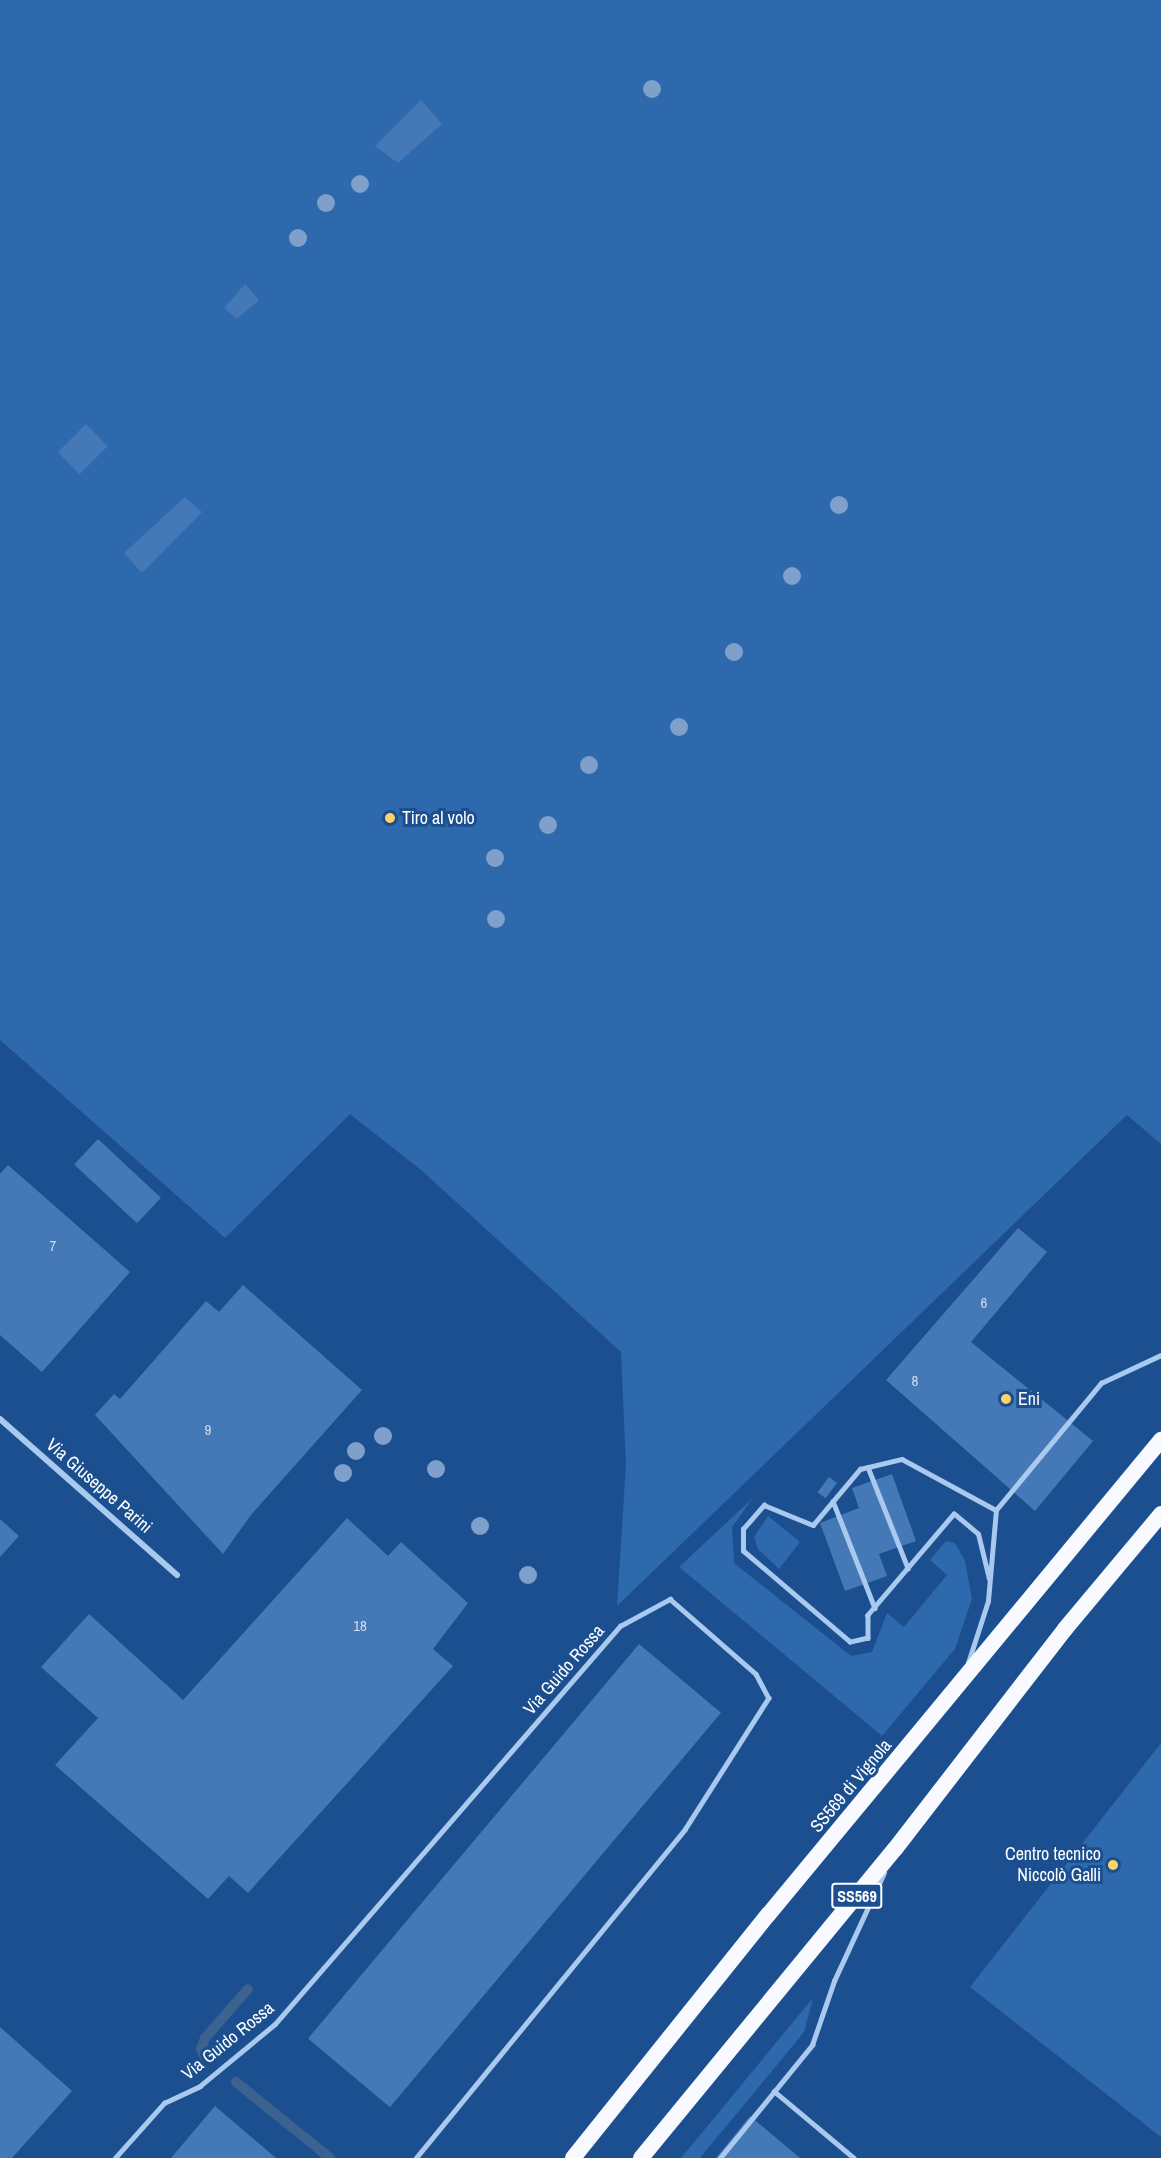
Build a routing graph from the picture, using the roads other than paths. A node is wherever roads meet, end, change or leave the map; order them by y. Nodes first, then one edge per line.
1 (1161, 1355) edge
2 (0, 1419) edge
3 (1161, 1440) edge
4 (868, 1467) junction
5 (833, 1501) junction
6 (996, 1510) junction
7 (1161, 1514) edge
8 (908, 1568) junction
9 (177, 1575) dead end
10 (990, 1579) junction
11 (875, 1608) junction
12 (961, 1684) junction
13 (895, 1849) junction
14 (774, 2091) junction
15 (115, 2158) edge
16 (417, 2158) edge
17 (573, 2158) edge
18 (641, 2158) edge
19 (720, 2158) edge
20 (854, 2158) edge

1 - 6 lane
2 - 9 street, Via Giuseppe Parini
3 - 12 highway, SS569 di Vignola
4 - 5 lane
4 - 6 lane
4 - 8 lane
5 - 11 lane
5 - 11 lane
6 - 10 lane
7 - 13 highway, SS569
8 - 10 lane
8 - 11 lane
10 - 12 lane
12 - 17 highway, SS569 di Vignola
13 - 14 lane
13 - 18 highway, SS569
14 - 19 lane
14 - 20 lane
15 - 16 lane, Via Guido Rossa

